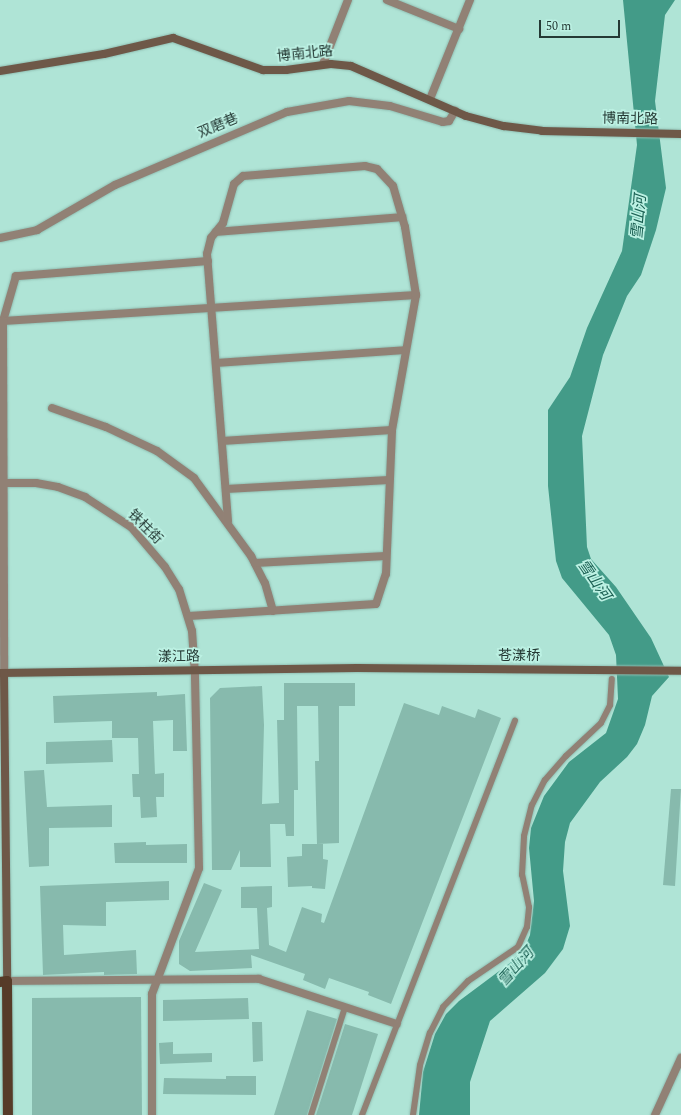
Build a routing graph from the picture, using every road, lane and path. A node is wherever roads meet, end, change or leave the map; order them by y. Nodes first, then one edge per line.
1 (348, 0) edge
2 (387, 0) edge
3 (470, 0) edge
4 (459, 29) junction
5 (323, 64) junction
6 (0, 71) edge
7 (430, 99) junction
8 (455, 110) junction
9 (681, 134) edge
10 (402, 217) junction
11 (216, 232) junction
12 (0, 238) edge
13 (208, 262) junction
14 (416, 295) junction
15 (212, 308) junction
16 (1, 325) edge
17 (405, 350) junction
18 (216, 363) junction
19 (52, 408) dead end
20 (392, 430) junction
21 (222, 441) junction
22 (389, 480) junction
23 (1, 483) edge
24 (226, 489) junction
25 (228, 521) junction
26 (386, 556) junction
27 (255, 563) junction
28 (273, 611) junction
29 (189, 616) junction
30 (357, 668) joint
31 (195, 670) junction
32 (681, 671) edge
33 (2, 673) edge
34 (612, 679) dead end
35 (515, 721) dead end
36 (157, 979) junction
37 (4, 982) edge
38 (345, 1007) junction
39 (396, 1024) junction
40 (681, 1058) edge
41 (8, 1115) edge
42 (152, 1115) edge
43 (311, 1115) edge
44 (362, 1115) edge
45 (413, 1115) edge
46 (655, 1115) edge

1 - 5 street
2 - 4 street
3 - 4 street
4 - 7 street
5 - 6 main road, 博南北路
5 - 7 main road, 博南北路
7 - 8 main road, 博南北路
8 - 9 main road, 博南北路
8 - 12 street, 双磨巷
10 - 11 street
10 - 11 street
10 - 14 street
11 - 13 street
13 - 15 street
13 - 16 street
14 - 15 street
14 - 17 street
15 - 16 street
15 - 18 street
16 - 23 street
17 - 18 street
17 - 20 street
18 - 21 street
19 - 25 street
20 - 21 street
20 - 22 street
21 - 24 street
22 - 24 street
22 - 26 street
23 - 29 street, 铁柱街
23 - 33 street
24 - 25 street
25 - 27 street
26 - 27 street
26 - 28 street
27 - 28 street
28 - 29 street
29 - 31 street, 铁柱街
30 - 31 main road, 漾江路
30 - 32 main road, 苍漾桥
31 - 33 main road, 漾江路
31 - 36 street, 铁柱街
33 - 37 main road
34 - 45 lane
35 - 39 lane
36 - 37 street
36 - 38 street
36 - 42 street, 铁柱街
37 - 41 main road
38 - 39 street
38 - 43 lane
39 - 44 lane
40 - 46 street

